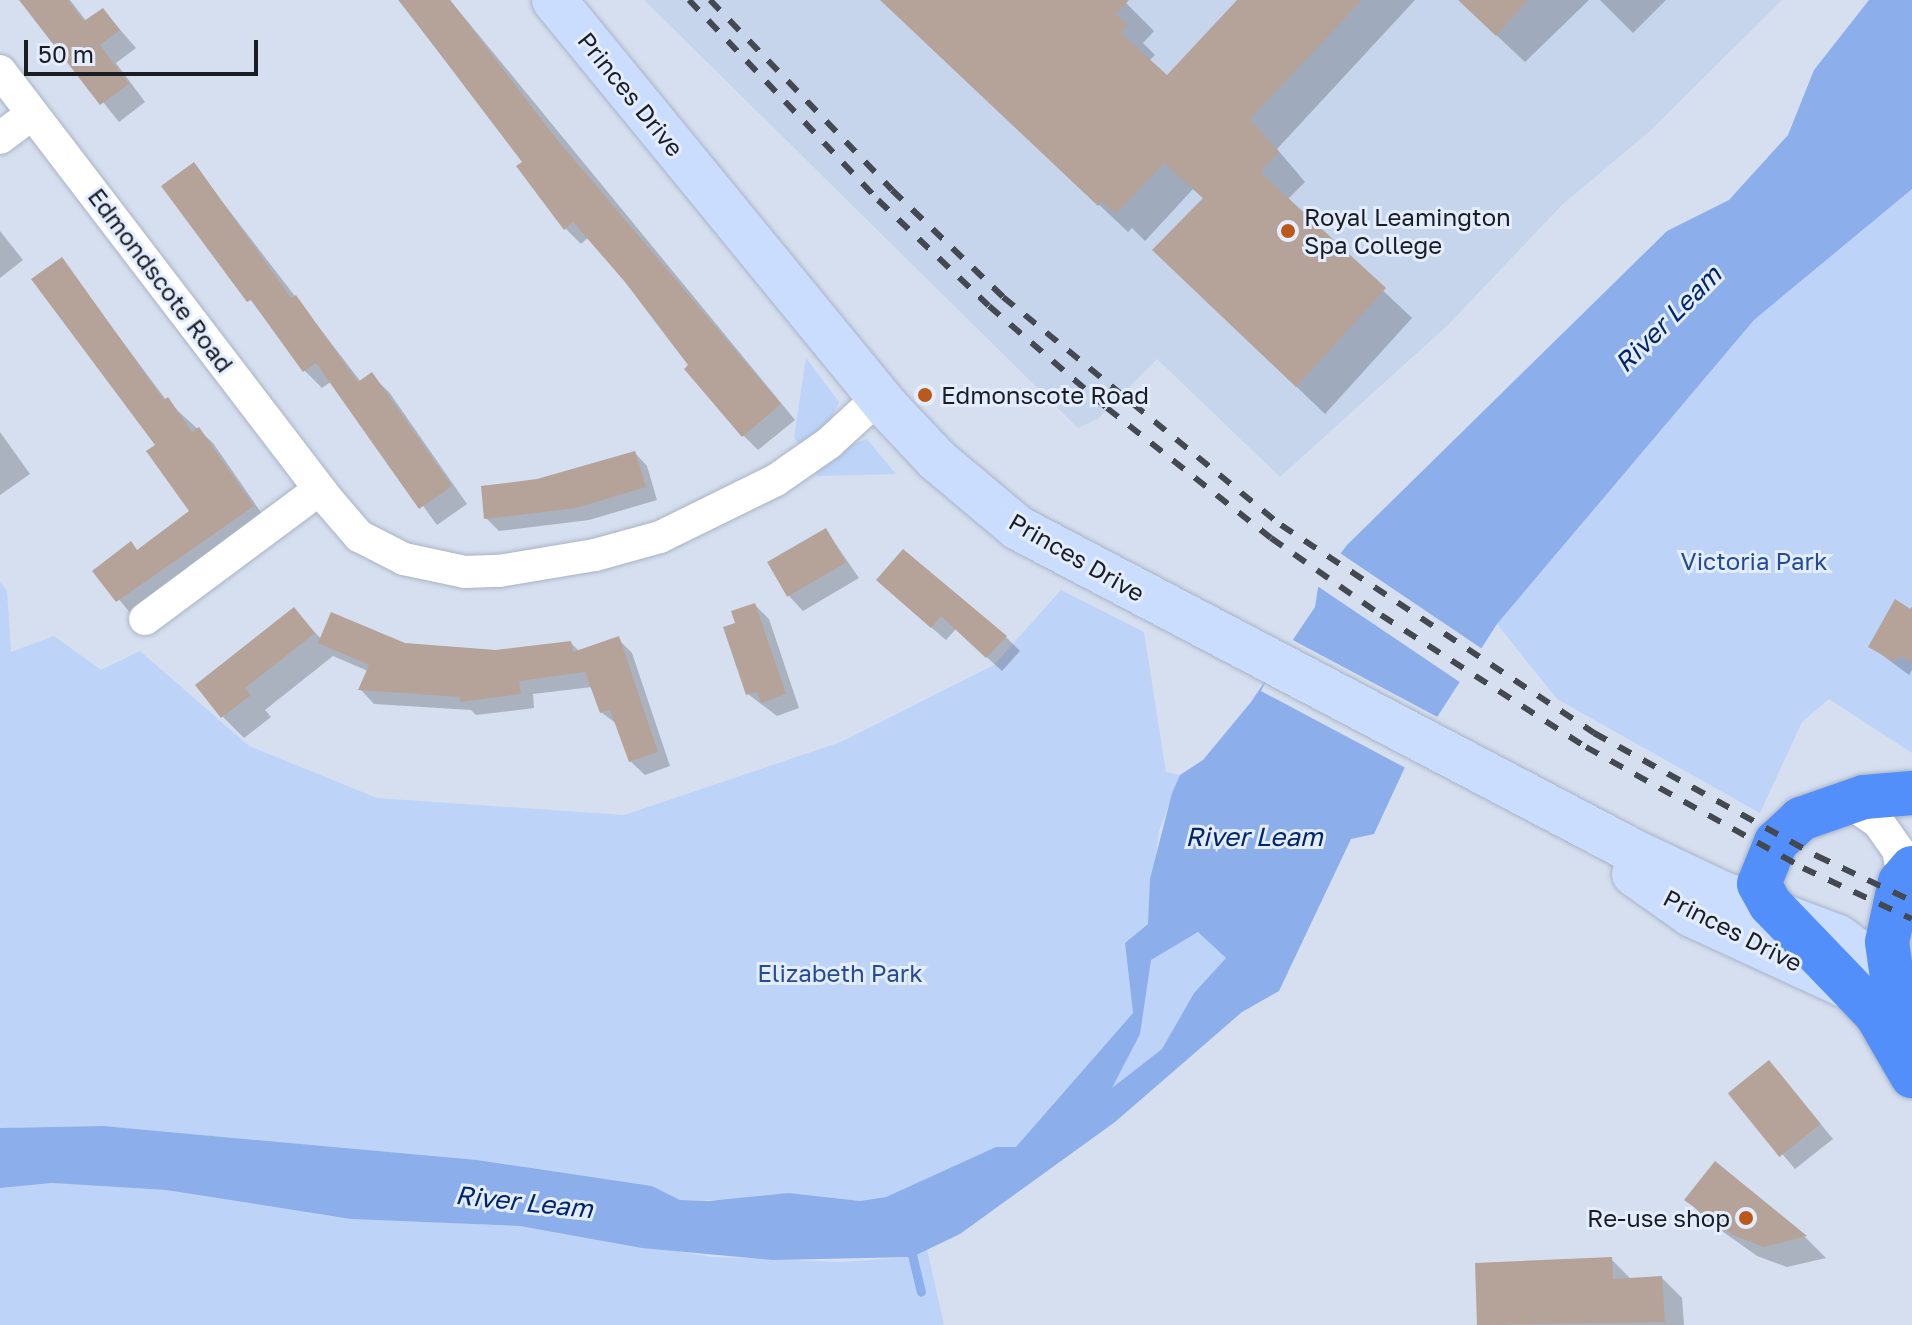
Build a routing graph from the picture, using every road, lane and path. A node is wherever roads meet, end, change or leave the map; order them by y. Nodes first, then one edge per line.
1 (554, 0) edge
2 (0, 71) edge
3 (32, 114) junction
4 (0, 138) edge
5 (878, 398) junction
6 (319, 490) junction
7 (145, 619) dead end
8 (1912, 793) edge
9 (1836, 804) junction
10 (1587, 827) junction
11 (1908, 872) edge
12 (1764, 901) junction
13 (1872, 983) junction
14 (1912, 1021) edge
15 (1912, 1076) edge

1 - 5 street, Princes Drive
2 - 3 street, Edmondscote Road
3 - 4 street
3 - 6 street, Edmondscote Road
5 - 6 street, Edmondscote Road
5 - 10 street, Princes Drive
6 - 7 street
8 - 9 highway
9 - 11 street
9 - 12 highway
10 - 12 street, Princes Drive
10 - 13 street, Princes Drive
11 - 13 highway
12 - 13 highway, Princes Drive
13 - 14 highway, Princes Drive
13 - 15 highway, Princes Drive

